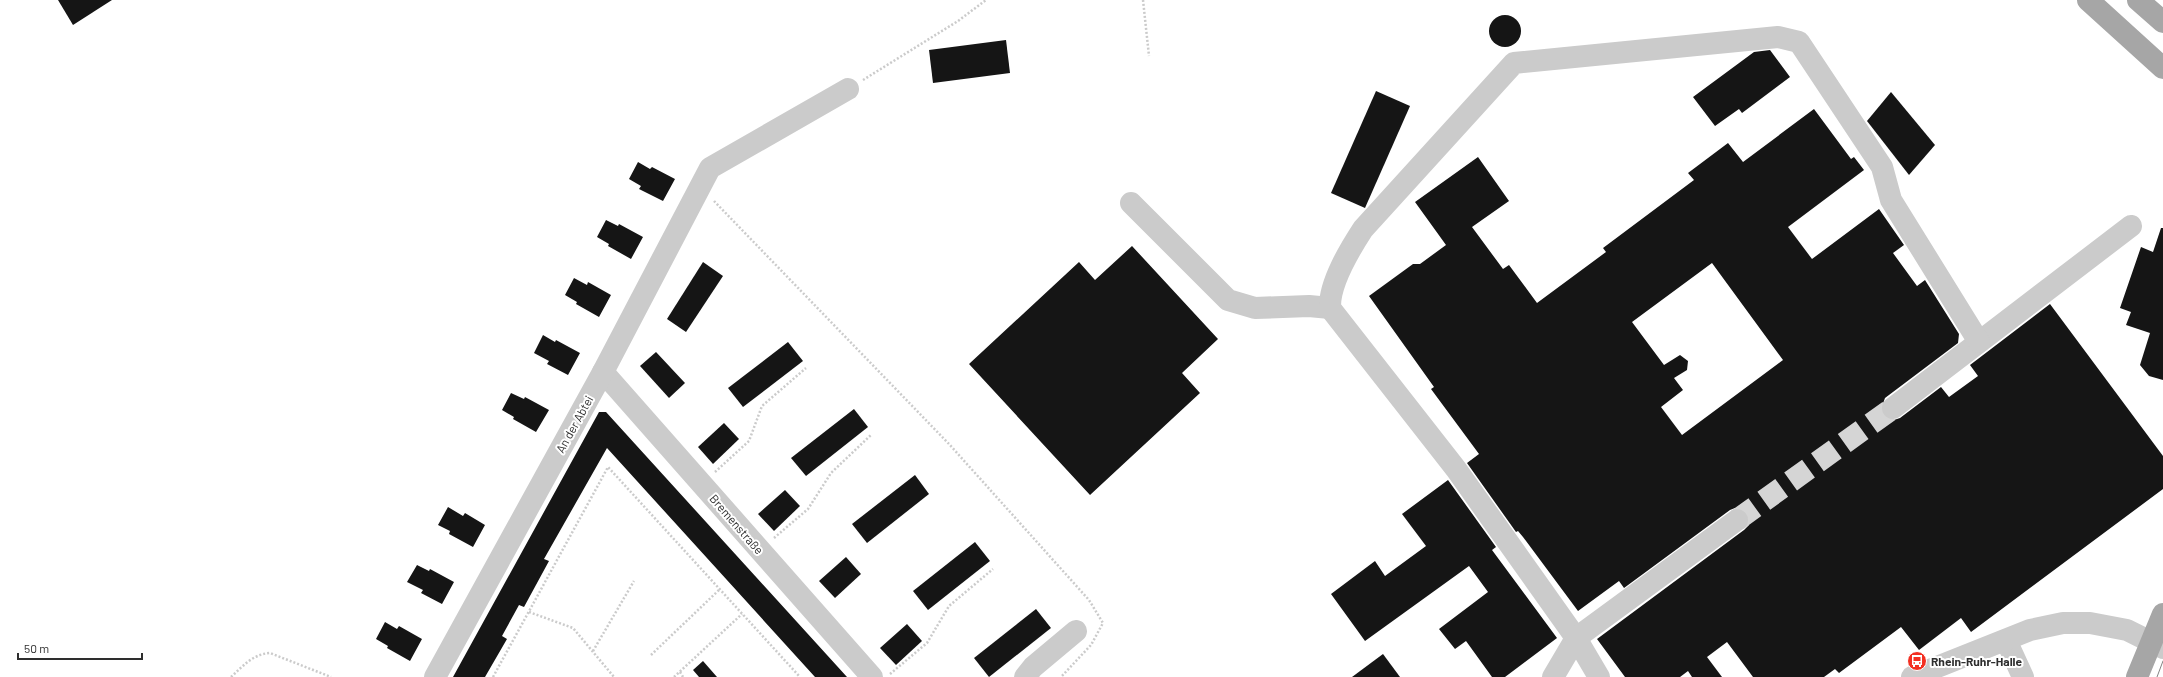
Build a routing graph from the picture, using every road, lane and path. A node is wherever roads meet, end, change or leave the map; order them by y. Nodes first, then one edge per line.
1 (986, 0) edge
2 (1143, 0) edge
3 (2088, 0) edge
4 (2138, 0) edge
5 (2163, 22) edge
6 (1149, 56) dead end
7 (2163, 68) edge
8 (848, 90) joint
9 (698, 189) junction
10 (1131, 203) dead end
11 (2131, 226) dead end
12 (1330, 308) junction
13 (1979, 342) junction
14 (806, 368) dead end
15 (603, 372) junction
16 (1893, 408) tunnel mouth
17 (872, 434) dead end
18 (702, 484) junction
19 (1737, 520) tunnel mouth
20 (760, 551) junction
21 (992, 569) dead end
22 (634, 581) dead end
23 (720, 589) junction
24 (529, 612) junction
25 (742, 614) junction
26 (2163, 614) edge
27 (1076, 631) dead end
28 (1576, 638) junction
29 (2006, 640) junction
30 (2157, 645) edge
31 (592, 651) junction
32 (651, 655) dead end
33 (680, 672) junction
34 (1916, 676) edge
35 (231, 677) edge
36 (331, 677) edge
37 (435, 677) edge
38 (493, 677) edge
39 (614, 677) edge
40 (674, 677) edge
41 (683, 677) edge
42 (800, 677) edge
43 (872, 677) edge
44 (887, 677) edge
45 (1025, 677) edge
46 (1061, 677) edge
47 (1553, 677) edge
48 (1599, 677) edge
49 (2024, 677) edge
50 (2137, 677) edge

1 - 8 path
2 - 6 path
3 - 7 main road
4 - 5 main road
8 - 9 street, An der Abtei
9 - 15 street, An der Abtei
9 - 46 path
10 - 12 street
11 - 13 street
12 - 13 street
12 - 28 street
13 - 16 street
14 - 18 path
15 - 18 street, Bremenstraße
15 - 37 street, An der Abtei
17 - 20 path
18 - 20 street, Bremenstraße
19 - 28 street
20 - 43 street, Bremenstraße
21 - 44 path
22 - 31 path
23 - 24 path
23 - 25 path
23 - 32 path
24 - 31 path
24 - 38 path
25 - 33 path
25 - 42 path
26 - 30 main road
27 - 45 street
28 - 47 street
28 - 48 street
29 - 30 street
29 - 34 street
29 - 49 street
30 - 50 main road
31 - 39 path
33 - 40 path
33 - 41 path
35 - 36 path

